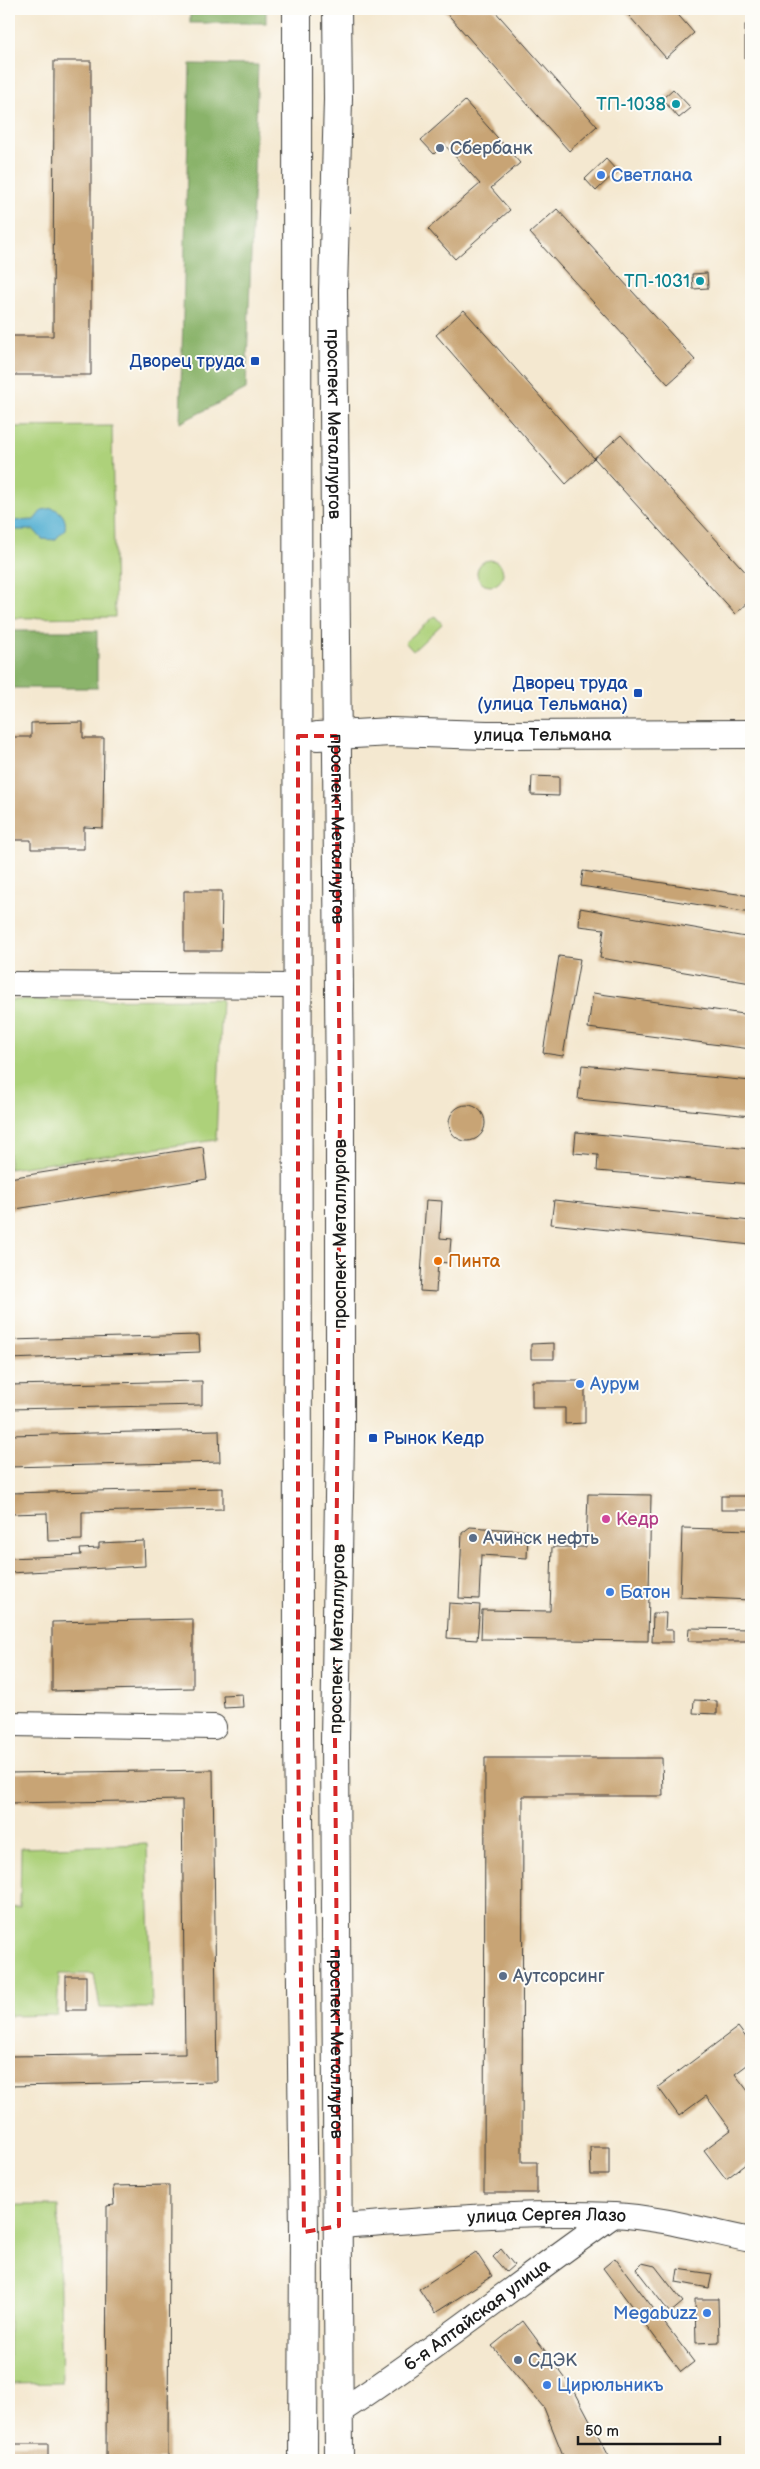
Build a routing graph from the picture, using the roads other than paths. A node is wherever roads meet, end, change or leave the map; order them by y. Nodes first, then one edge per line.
1 (297, 9) edge
2 (337, 9) edge
3 (751, 734) edge
4 (298, 736) junction
5 (336, 736) junction
6 (9, 984) edge
7 (298, 986) junction
8 (9, 1724) edge
9 (214, 1727) dead end
10 (614, 2215) junction
11 (339, 2226) junction
12 (304, 2232) junction
13 (751, 2240) edge
14 (338, 2413) junction
15 (303, 2460) edge
16 (339, 2460) edge

1 - 4 main road, проспект Металлургов
2 - 5 main road, проспект Металлургов
3 - 5 main road, улица Тельмана
4 - 5 main road, улица Тельмана
4 - 7 main road, проспект Металлургов
5 - 11 main road, проспект Металлургов
6 - 7 street
7 - 12 main road, проспект Металлургов
8 - 9 street
10 - 11 street, улица Сергея Лазо
10 - 13 street, улица Сергея Лазо
10 - 14 street, 6-я Алтайская улица
11 - 12 main road
11 - 14 main road, проспект Металлургов
12 - 15 main road, проспект Металлургов
14 - 16 main road, проспект Металлургов

